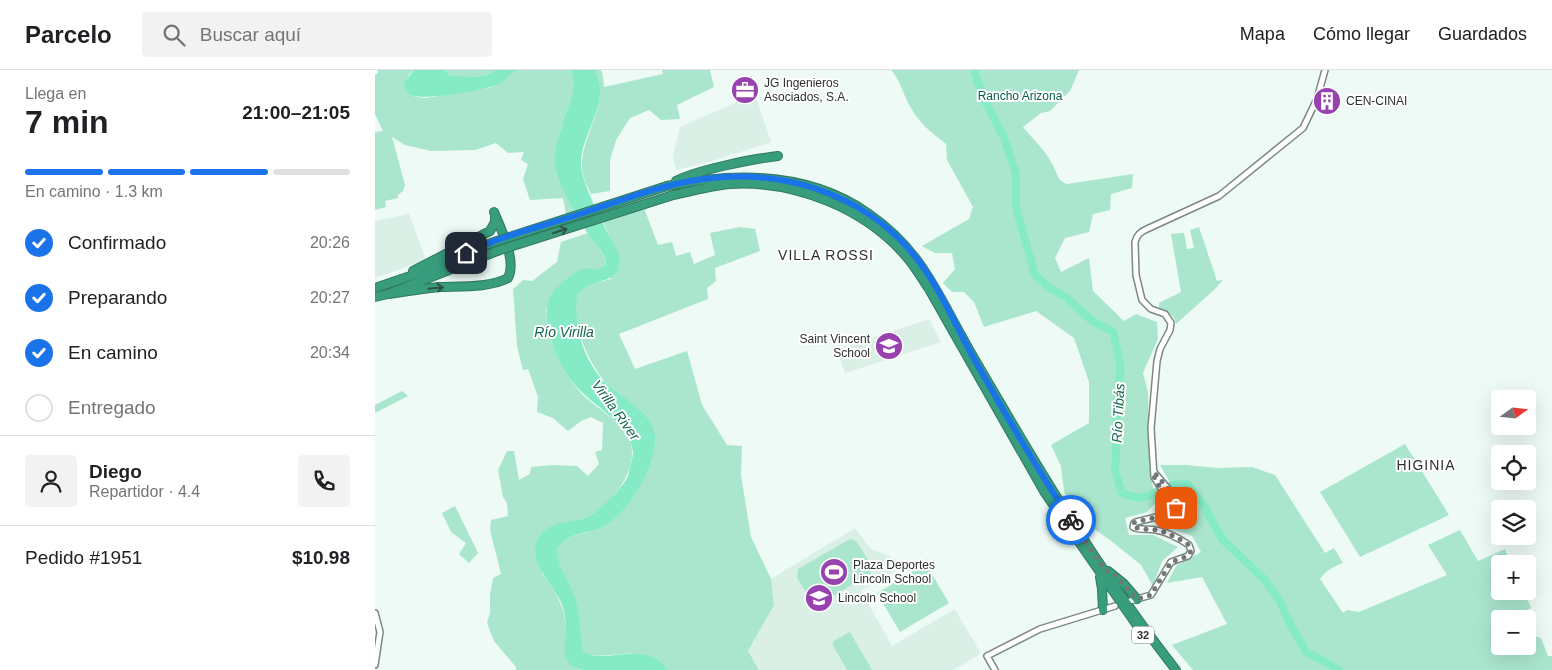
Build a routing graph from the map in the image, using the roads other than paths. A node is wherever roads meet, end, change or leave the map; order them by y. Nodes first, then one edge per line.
1 (1325, 70) edge
2 (778, 156) dead end
3 (667, 186) junction
4 (490, 230) junction
5 (501, 241) junction
6 (394, 282) junction
7 (375, 288) edge
8 (387, 294) junction
9 (375, 297) edge
10 (1154, 472) junction
11 (1170, 495) junction
12 (1101, 571) junction
13 (1134, 600) joint
14 (1115, 606) dead end
15 (1103, 610) junction
16 (375, 613) edge
17 (375, 665) edge
18 (995, 670) edge
19 (1170, 670) edge
20 (1176, 670) edge

1 - 10 street
2 - 3 highway
3 - 5 highway, 32, bridge
3 - 12 highway, 32
4 - 5 highway
4 - 5 highway
4 - 6 highway
5 - 6 highway, 32
8 -> 5 highway
6 - 7 highway, 32
8 - 9 highway, 32
8 -> 12 highway, 32, bridge
10 - 11 street
10 - 11 street
11 - 13 street
12 - 13 highway
12 - 15 highway
12 - 19 highway, 32
12 - 20 highway, 32
14 - 15 street
15 - 18 street
16 - 17 street

